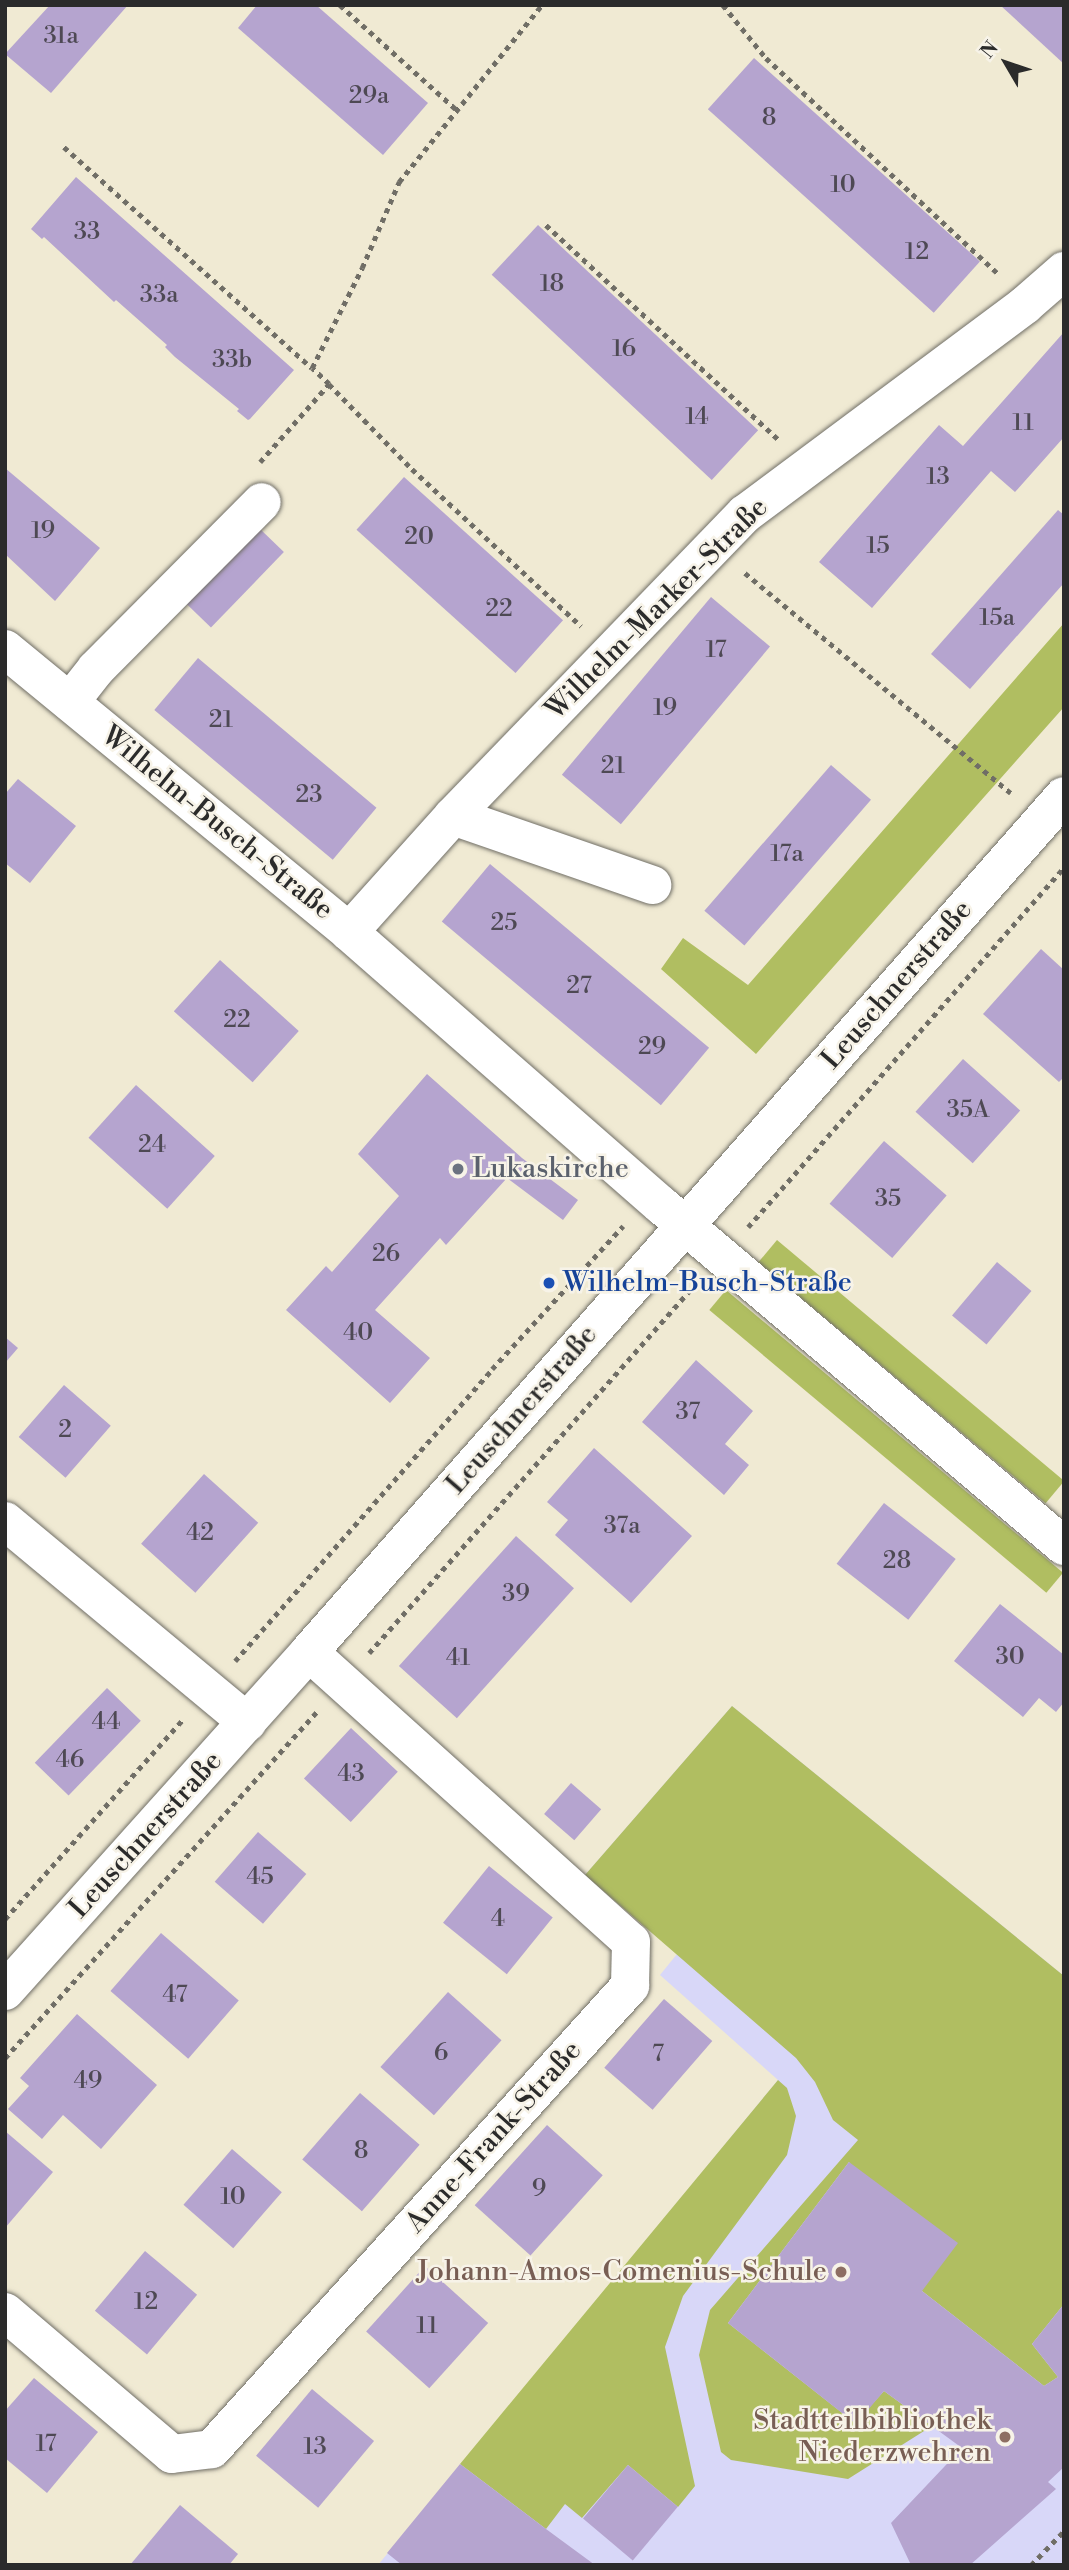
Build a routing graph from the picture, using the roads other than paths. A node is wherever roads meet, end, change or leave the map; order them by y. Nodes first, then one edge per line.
1 (1064, 271) edge
2 (262, 502) road end
3 (5, 649) edge
4 (70, 702) junction
5 (1064, 796) edge
6 (453, 816) junction
7 (652, 885) dead end
8 (349, 932) junction
9 (686, 1226) junction
10 (5, 1521) edge
11 (1064, 1546) edge
12 (309, 1652) junction
13 (247, 1722) junction
14 (5, 1991) edge
15 (5, 2312) edge

1 - 6 street, Wilhelm-Marker-Straße
2 - 4 street
3 - 4 street, Wilhelm-Busch-Straße
4 - 8 street, Wilhelm-Busch-Straße
5 - 9 street, Leuschnerstraße
6 - 7 street
6 - 8 street, Wilhelm-Marker-Straße
8 - 9 street, Wilhelm-Busch-Straße
9 - 11 street, Wilhelm-Busch-Straße
9 - 12 street, Leuschnerstraße
10 - 13 street
12 - 13 street, Leuschnerstraße
12 - 15 street, Anne-Frank-Straße
13 - 14 street, Leuschnerstraße

